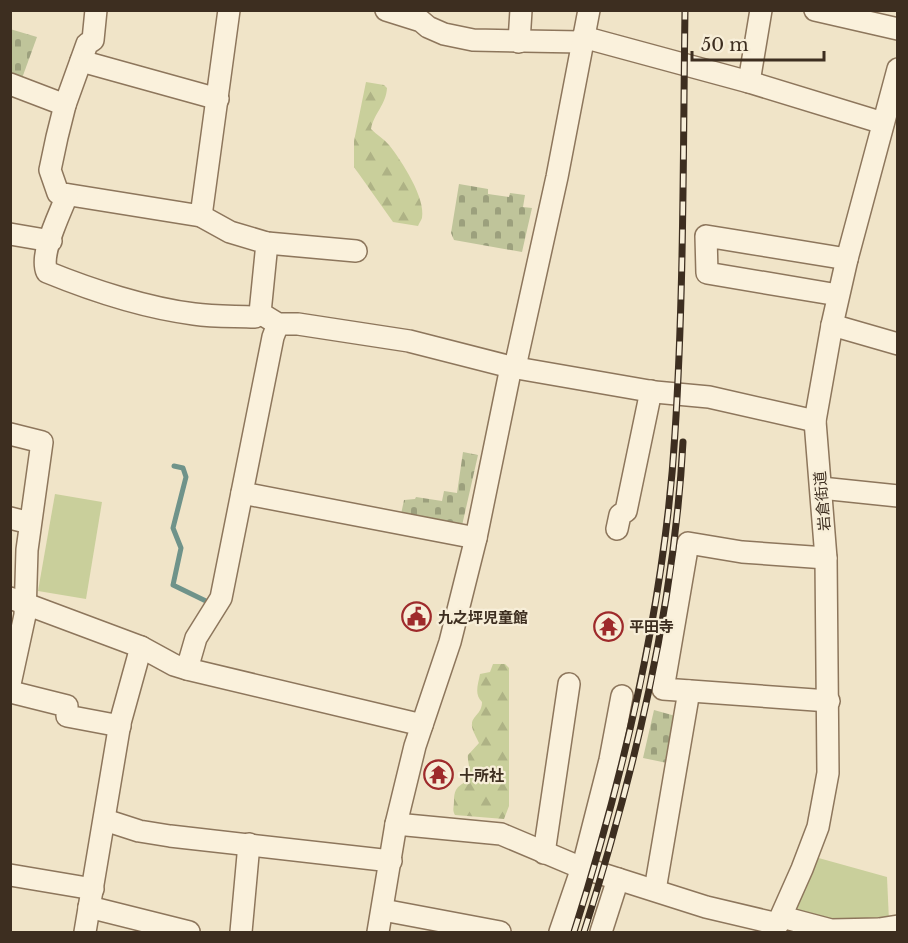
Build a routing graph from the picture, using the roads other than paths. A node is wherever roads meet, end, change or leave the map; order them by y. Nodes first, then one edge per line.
1 (96, 10) edge
2 (229, 10) edge
3 (386, 10) edge
4 (521, 10) edge
5 (589, 10) edge
6 (761, 10) edge
7 (815, 10) edge
8 (897, 29) edge
9 (583, 40) junction
10 (519, 42) junction
11 (81, 61) junction
12 (897, 69) edge
13 (749, 82) junction
14 (10, 84) edge
15 (218, 99) junction
16 (65, 105) junction
17 (887, 129) edge
18 (67, 195) junction
19 (201, 216) junction
20 (10, 234) edge
21 (51, 241) junction
22 (267, 243) junction
23 (356, 251) dead end
24 (847, 259) junction
25 (838, 295) junction
26 (269, 318) junction
27 (832, 325) junction
28 (897, 344) edge
29 (513, 367) junction
30 (651, 391) junction
31 (815, 421) junction
32 (10, 434) edge
33 (821, 488) junction
34 (242, 493) junction
35 (897, 496) edge
36 (20, 520) edge
37 (617, 529) dead end
38 (476, 538) junction
39 (826, 558) junction
40 (18, 600) edge
41 (141, 647) junction
42 (188, 669) junction
43 (10, 684) edge
44 (569, 684) dead end
45 (10, 690) edge
46 (689, 691) junction
47 (622, 696) dead end
48 (829, 701) junction
49 (422, 725) junction
50 (120, 726) junction
51 (105, 820) junction
52 (396, 824) junction
53 (249, 844) junction
54 (544, 853) junction
55 (391, 861) junction
56 (581, 867) junction
57 (10, 875) edge
58 (618, 879) junction
59 (655, 890) junction
60 (91, 898) junction
61 (383, 910) junction
62 (778, 925) edge
63 (885, 929) edge
64 (85, 933) edge
65 (189, 933) edge
66 (241, 933) edge
67 (378, 933) edge
68 (500, 933) edge
69 (560, 933) edge
70 (601, 933) edge

1 - 11 street
2 - 15 street
3 - 10 street
4 - 10 street
5 - 9 street
6 - 13 street
7 - 8 street
9 - 10 street
9 - 13 street
9 - 29 street
11 - 15 street
11 - 16 street
12 - 17 street, 岩倉街道
13 - 17 street
14 - 16 street
15 - 19 street
16 - 18 street
17 - 24 street, 岩倉街道
18 - 19 street
18 - 21 street
19 - 22 street
20 - 21 street
21 - 26 street
22 - 23 street
22 - 26 street
24 - 25 street, 岩倉街道
24 - 25 street
25 - 27 street, 岩倉街道
26 - 29 street
26 - 34 street
27 - 28 street
27 - 31 street, 岩倉街道
29 - 30 street
29 - 38 street
30 - 31 street
30 - 37 street
31 - 33 street, 岩倉街道
32 - 36 street
33 - 35 street
33 - 39 street, 岩倉街道
34 - 38 street
34 - 42 street
36 - 40 street
38 - 49 street
39 - 46 street
39 - 48 street, 岩倉街道
40 - 41 street
40 - 43 street
41 - 42 street
41 - 50 street
42 - 49 street
44 - 54 street
45 - 50 street
46 - 48 street
46 - 59 street
47 - 56 street
48 - 62 street, 岩倉街道
49 - 52 street
50 - 51 street
51 - 53 street
51 - 60 street
52 - 54 street
52 - 55 street
53 - 55 street
53 - 66 street
54 - 56 street
55 - 61 street
56 - 58 street
56 - 69 street
57 - 60 street
58 - 59 street
58 - 70 street
59 - 62 street
60 - 64 street
60 - 65 street
61 - 67 street
61 - 68 street
62 - 63 street

